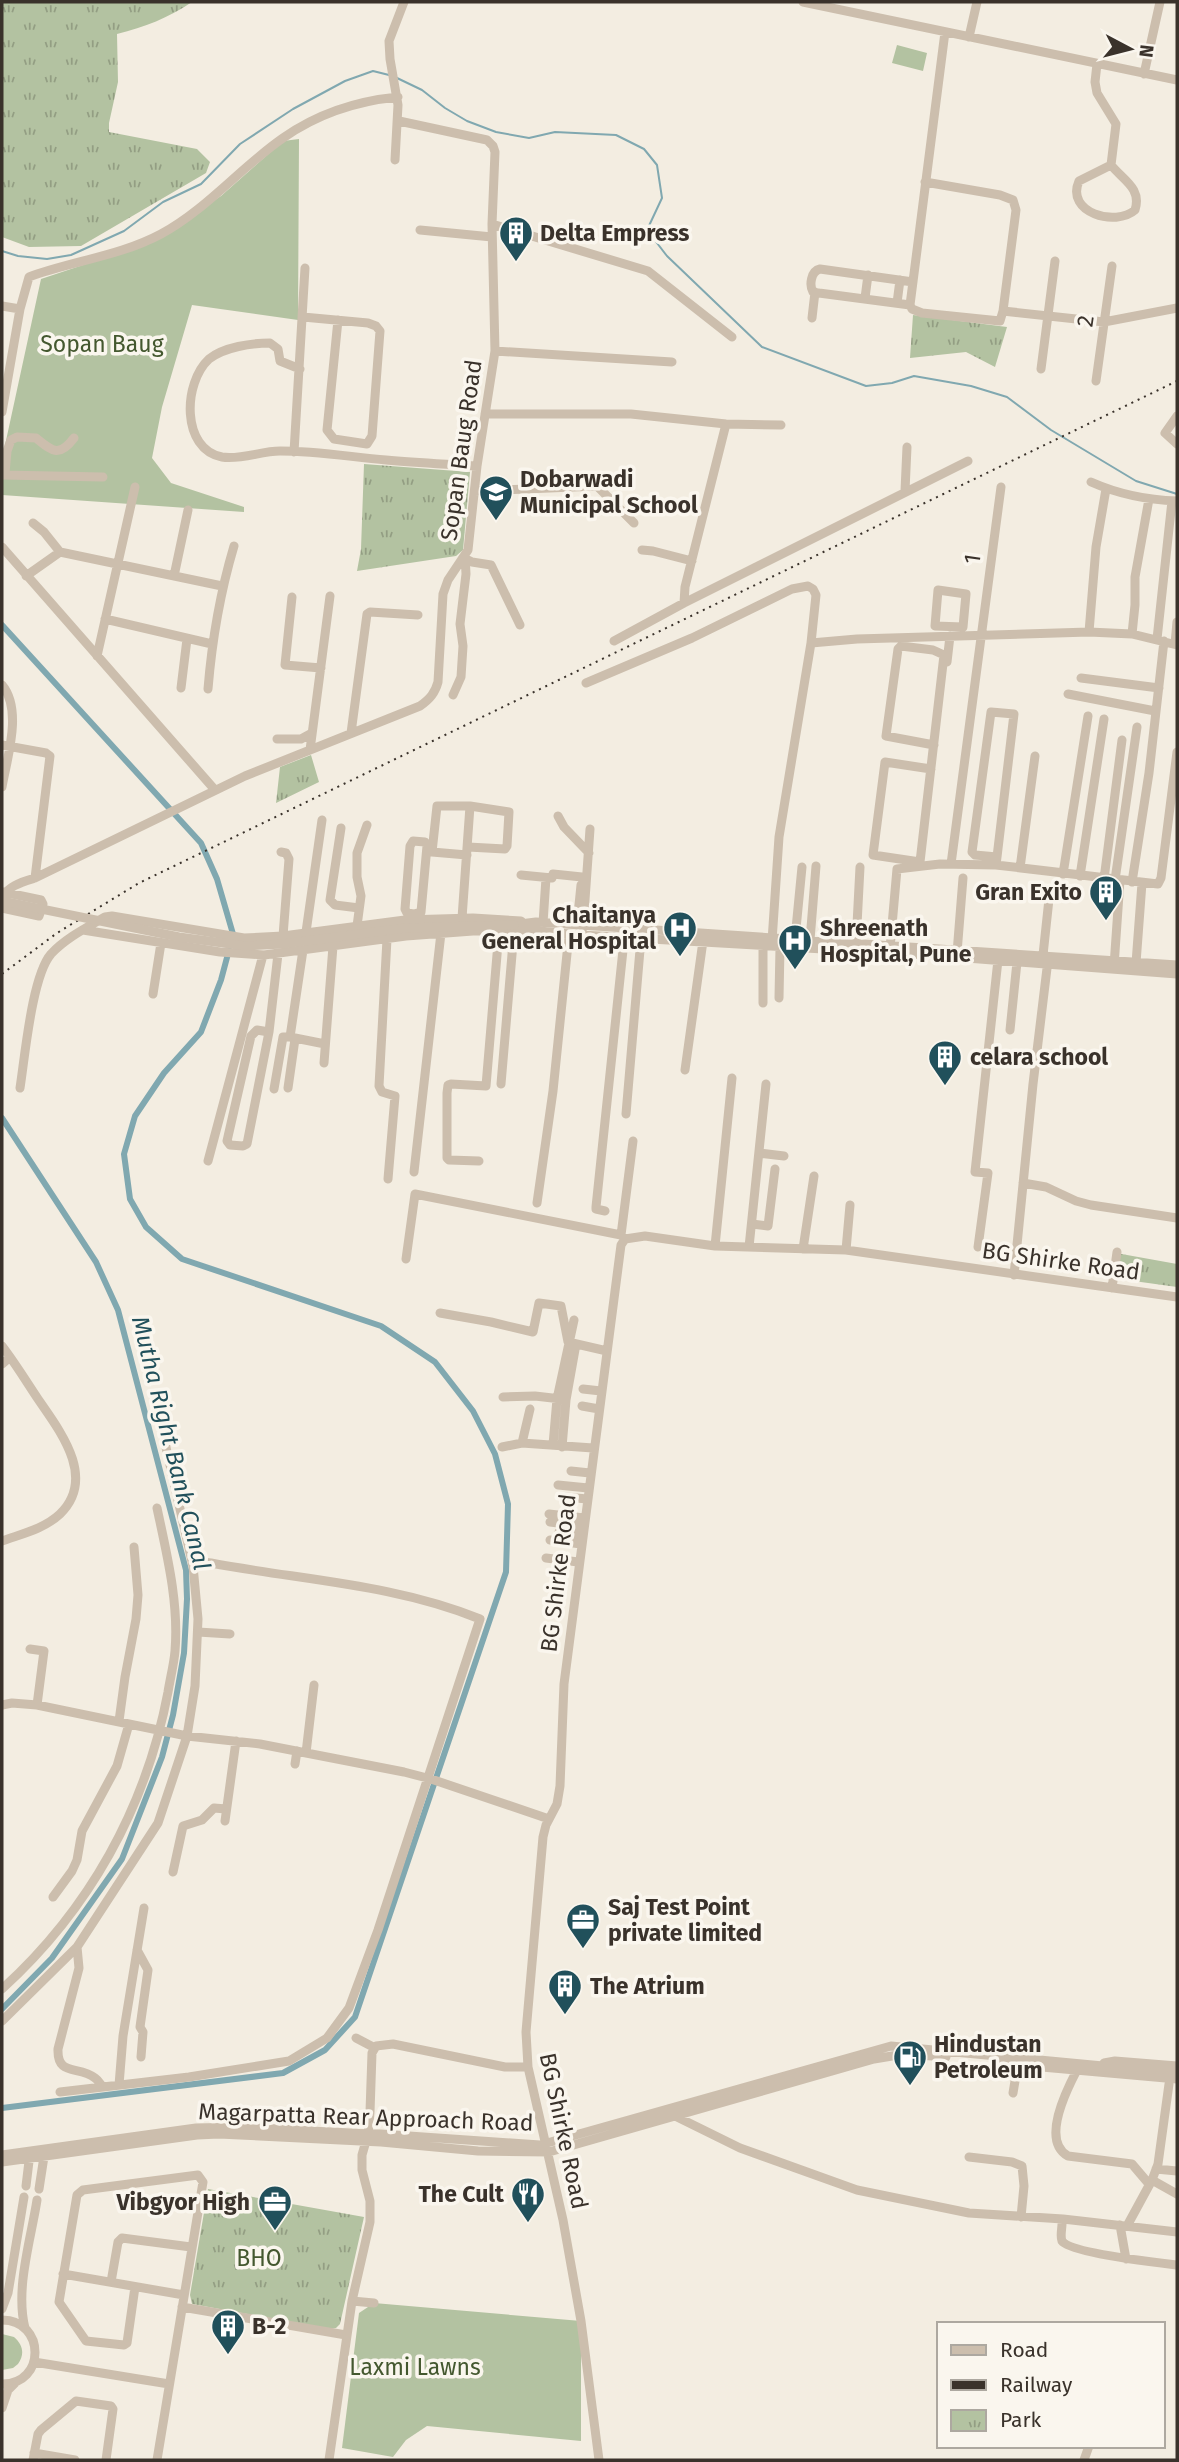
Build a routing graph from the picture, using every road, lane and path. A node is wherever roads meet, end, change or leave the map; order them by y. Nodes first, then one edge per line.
1 (404, 2) edge
2 (803, 2) edge
3 (977, 2) edge
4 (1160, 2) edge
5 (945, 32) junction
6 (970, 37) junction
7 (1097, 64) junction
8 (1144, 74) junction
9 (1177, 80) edge
10 (397, 93) junction
11 (399, 121) junction
12 (395, 160) dead end
13 (1111, 165) junction
14 (925, 181) junction
15 (492, 224) junction
16 (420, 230) dead end
17 (492, 237) junction
18 (1055, 261) dead end
19 (1112, 266) dead end
20 (305, 268) dead end
21 (868, 275) junction
22 (900, 280) junction
23 (913, 282) junction
24 (815, 292) junction
25 (865, 298) junction
26 (897, 303) junction
27 (2, 306) edge
28 (910, 306) junction
29 (1177, 308) edge
30 (20, 309) junction
31 (1003, 311) junction
32 (1048, 316) junction
33 (303, 317) junction
34 (812, 318) dead end
35 (338, 320) junction
36 (1104, 321) junction
37 (732, 337) dead end
38 (495, 351) junction
39 (672, 362) dead end
40 (300, 369) junction
41 (1041, 369) dead end
42 (1096, 381) dead end
43 (3, 398) edge
44 (2, 412) edge
45 (485, 414) junction
46 (1177, 416) edge
47 (726, 424) junction
48 (780, 425) dead end
49 (74, 438) dead end
50 (351, 442) junction
51 (1177, 444) edge
52 (907, 447) dead end
53 (294, 452) junction
54 (349, 456) junction
55 (968, 461) dead end
56 (477, 466) junction
57 (3, 474) edge
58 (103, 477) dead end
59 (1091, 482) dead end
60 (135, 486) dead end
61 (1001, 487) dead end
62 (1107, 489) junction
63 (475, 491) junction
64 (905, 491) junction
65 (1149, 499) junction
66 (1175, 501) edge
67 (188, 510) dead end
68 (33, 523) dead end
69 (634, 523) dead end
70 (47, 536) junction
71 (60, 538) dead end
72 (234, 546) dead end
73 (2, 547) edge
74 (642, 550) dead end
75 (60, 552) junction
76 (466, 557) junction
77 (692, 561) junction
78 (117, 563) junction
79 (26, 576) junction
80 (174, 576) junction
81 (222, 586) junction
82 (330, 596) dead end
83 (292, 597) dead end
84 (684, 603) junction
85 (418, 615) dead end
86 (105, 619) junction
87 (1177, 622) edge
88 (520, 625) dead end
89 (1089, 632) junction
90 (945, 633) junction
91 (1132, 634) junction
92 (980, 636) junction
93 (187, 639) junction
94 (1161, 640) junction
95 (614, 641) dead end
96 (811, 643) junction
97 (212, 644) junction
98 (1176, 645) edge
99 (97, 656) junction
100 (321, 668) junction
101 (1081, 678) dead end
102 (586, 683) dead end
103 (2, 685) edge
104 (181, 688) dead end
105 (1159, 688) junction
106 (208, 689) dead end
107 (1068, 694) dead end
108 (453, 695) dead end
109 (1155, 711) junction
110 (1088, 716) dead end
111 (1104, 719) dead end
112 (1137, 727) dead end
113 (312, 733) junction
114 (351, 733) junction
115 (277, 739) dead end
116 (1122, 740) dead end
117 (934, 745) junction
118 (5, 746) edge
119 (310, 750) junction
120 (1177, 752) edge
121 (1035, 756) dead end
122 (931, 769) junction
123 (2, 787) edge
124 (215, 790) junction
125 (470, 806) junction
126 (558, 816) dead end
127 (322, 820) dead end
128 (367, 825) dead end
129 (341, 828) dead end
130 (590, 829) dead end
131 (468, 851) junction
132 (281, 852) dead end
133 (589, 853) junction
134 (899, 858) junction
135 (996, 861) junction
136 (951, 864) junction
137 (583, 865) dead end
138 (816, 866) dead end
139 (921, 866) junction
140 (802, 867) dead end
141 (860, 867) dead end
142 (1020, 868) junction
143 (897, 869) junction
144 (1063, 874) junction
145 (521, 875) dead end
146 (1080, 876) junction
147 (546, 877) junction
148 (582, 877) junction
149 (35, 878) junction
150 (963, 878) dead end
151 (1104, 879) junction
152 (1117, 880) junction
153 (1137, 883) junction
154 (2, 896) edge
155 (1049, 899) dead end
156 (2, 908) edge
157 (359, 908) junction
158 (413, 917) junction
159 (462, 918) junction
160 (538, 925) junction
161 (357, 926) junction
162 (514, 928) junction
163 (581, 929) junction
164 (82, 930) junction
165 (499, 931) junction
166 (306, 932) junction
167 (625, 932) junction
168 (441, 933) junction
169 (569, 934) junction
170 (669, 935) junction
171 (283, 936) junction
172 (641, 938) junction
173 (387, 939) junction
174 (795, 939) junction
175 (810, 940) junction
176 (703, 941) junction
177 (161, 943) junction
178 (772, 944) junction
179 (856, 944) junction
180 (333, 946) junction
181 (890, 949) junction
182 (303, 950) junction
183 (957, 953) junction
184 (278, 954) junction
185 (263, 955) junction
186 (1046, 959) junction
187 (998, 960) junction
188 (1017, 962) junction
189 (1136, 962) junction
190 (1177, 965) edge
191 (1114, 966) junction
192 (1177, 974) edge
193 (153, 994) dead end
194 (779, 998) dead end
195 (763, 1003) dead end
196 (1010, 1030) dead end
197 (270, 1032) junction
198 (293, 1038) junction
199 (325, 1044) junction
200 (324, 1063) dead end
201 (685, 1070) dead end
202 (732, 1078) dead end
203 (501, 1084) dead end
204 (766, 1084) dead end
205 (20, 1088) dead end
206 (288, 1088) dead end
207 (274, 1089) dead end
208 (626, 1114) dead end
209 (633, 1141) dead end
210 (759, 1153) junction
211 (784, 1156) dead end
212 (208, 1161) dead end
213 (479, 1161) dead end
214 (775, 1169) dead end
215 (414, 1172) dead end
216 (814, 1175) dead end
217 (388, 1179) dead end
218 (1023, 1183) junction
219 (537, 1203) dead end
220 (850, 1205) dead end
221 (605, 1211) dead end
222 (1177, 1219) edge
223 (752, 1224) junction
224 (623, 1237) junction
225 (715, 1245) junction
226 (749, 1247) junction
227 (978, 1247) dead end
228 (803, 1249) junction
229 (846, 1250) junction
230 (1117, 1252) dead end
231 (406, 1259) dead end
232 (1014, 1275) junction
233 (1112, 1288) junction
234 (1177, 1297) edge
235 (440, 1313) dead end
236 (573, 1320) dead end
237 (572, 1343) junction
238 (2, 1346) edge
239 (607, 1350) junction
240 (10, 1357) junction
241 (2, 1364) edge
242 (583, 1389) dead end
243 (601, 1391) junction
244 (503, 1397) dead end
245 (562, 1399) junction
246 (582, 1406) dead end
247 (160, 1409) dead end
248 (530, 1409) dead end
249 (599, 1409) junction
250 (522, 1443) junction
251 (557, 1446) junction
252 (502, 1447) dead end
253 (593, 1448) junction
254 (571, 1471) dead end
255 (590, 1473) junction
256 (558, 1485) dead end
257 (587, 1494) junction
258 (566, 1497) dead end
259 (157, 1508) dead end
260 (549, 1518) dead end
261 (582, 1531) junction
262 (559, 1532) dead end
263 (550, 1540) dead end
264 (2, 1541) edge
265 (134, 1547) dead end
266 (546, 1558) dead end
267 (578, 1562) junction
268 (194, 1566) junction
269 (198, 1632) junction
270 (230, 1634) dead end
271 (30, 1649) dead end
272 (314, 1685) dead end
273 (2, 1705) edge
274 (37, 1705) junction
275 (119, 1721) junction
276 (129, 1724) junction
277 (163, 1730) junction
278 (184, 1735) junction
279 (236, 1741) junction
280 (301, 1752) junction
281 (295, 1764) dead end
282 (429, 1778) junction
283 (226, 1810) junction
284 (550, 1819) junction
285 (225, 1821) dead end
286 (173, 1872) dead end
287 (53, 1896) dead end
288 (144, 1908) dead end
289 (77, 1947) junction
290 (137, 1948) junction
291 (2, 1989) edge
292 (2, 2021) edge
293 (356, 2038) dead end
294 (375, 2048) junction
295 (141, 2057) dead end
296 (1177, 2066) edge
297 (528, 2067) junction
298 (1097, 2068) junction
299 (1077, 2070) junction
300 (1135, 2073) junction
301 (1177, 2073) edge
302 (1016, 2076) dead end
303 (1174, 2083) edge
304 (120, 2085) junction
305 (766, 2086) junction
306 (103, 2087) junction
307 (60, 2092) dead end
308 (1013, 2093) dead end
309 (671, 2112) junction
310 (367, 2137) junction
311 (548, 2148) junction
312 (45, 2152) junction
313 (30, 2154) junction
314 (2, 2155) edge
315 (969, 2157) dead end
316 (2, 2162) edge
317 (1156, 2169) junction
318 (1177, 2171) edge
319 (1151, 2182) junction
320 (26, 2186) dead end
321 (39, 2189) dead end
322 (1177, 2194) edge
323 (24, 2197) dead end
324 (37, 2200) dead end
325 (1021, 2217) junction
326 (1062, 2224) dead end
327 (1124, 2225) junction
328 (1177, 2232) edge
329 (191, 2247) junction
330 (1126, 2259) junction
331 (1177, 2265) edge
332 (64, 2274) junction
333 (111, 2283) junction
334 (135, 2287) junction
335 (184, 2295) junction
336 (352, 2301) junction
337 (374, 2303) dead end
338 (182, 2308) junction
339 (2, 2309) edge
340 (2, 2320) edge
341 (25, 2328) junction
342 (346, 2335) junction
343 (34, 2361) junction
344 (170, 2381) junction
345 (17, 2382) junction
346 (2, 2384) edge
347 (2, 2408) edge
348 (34, 2457) edge
349 (75, 2460) edge
350 (106, 2460) edge
351 (157, 2460) edge
352 (329, 2460) edge
353 (599, 2460) edge

1 - 10 street
2 - 5 street
3 - 6 street
4 - 8 street
5 - 6 street
5 - 14 street
6 - 7 street
7 - 8 street
7 - 13 street
8 - 9 street
10 - 11 street
10 - 30 street
11 - 12 street
11 - 15 street, Sopan Baug Road
13 - 13 street
14 - 23 street
14 - 31 street
15 - 17 street, Sopan Baug Road
15 - 37 street
16 - 17 street
17 - 38 street, Sopan Baug Road
18 - 32 street
19 - 36 street, 2
20 - 33 street
21 - 22 street
21 - 24 street
21 - 25 street
22 - 23 street
22 - 26 street
23 - 28 street
24 - 25 street
24 - 34 street
25 - 26 street
26 - 28 street
27 - 30 street
28 - 31 street
29 - 36 street
30 - 43 street
31 - 32 street
32 - 36 street
32 - 41 street
33 - 35 street
33 - 40 street
35 - 50 street
35 - 50 street
36 - 42 street, 2
38 - 39 street
38 - 45 street, Sopan Baug Road
40 - 53 street
40 - 53 street
43 - 44 street
45 - 47 street
45 - 56 street, Sopan Baug Road
46 - 51 street
47 - 48 street
47 - 77 street
49 - 57 street
50 - 54 street
52 - 64 street
53 - 54 street
54 - 56 street
55 - 64 street
56 - 63 street, Sopan Baug Road
57 - 58 street
59 - 62 street
60 - 78 street
61 - 92 street, 1
62 - 65 street
62 - 89 street
63 - 69 street
63 - 76 street, Sopan Baug Road
64 - 84 street
65 - 66 street
65 - 91 street
66 - 94 street
67 - 80 street
68 - 70 street
70 - 71 street
70 - 75 street
72 - 81 street
73 - 79 street
74 - 77 street
75 - 78 street
75 - 79 street
76 - 88 street
76 - 108 street
76 - 114 street, Sopan Baug Road
77 - 84 street
78 - 80 street
78 - 86 street
79 - 99 street
80 - 81 street
81 - 97 street
82 - 100 street
83 - 100 street
84 - 95 street
85 - 114 street
86 - 93 street
86 - 99 street
87 - 98 street
89 - 91 street
89 - 92 street
90 - 90 street
90 - 92 street
90 - 96 street
90 - 139 street
91 - 94 street
92 - 136 street, 1
93 - 97 street
93 - 104 street
94 - 98 street
94 - 105 street
96 - 102 street
96 - 178 street
97 - 106 street
99 - 124 street
100 - 113 street
101 - 105 street
103 - 118 street
105 - 109 street
107 - 109 street
109 - 153 street
110 - 144 street
111 - 146 street
112 - 152 street
113 - 115 street
113 - 119 street
114 - 119 street, Sopan Baug Road
116 - 151 street
117 - 117 street
117 - 122 street
118 - 123 street
118 - 149 street
119 - 124 street, Sopan Baug Road
120 - 153 street
121 - 142 street
122 - 134 street
122 - 134 street
124 - 149 street, Sopan Baug Road
125 - 131 street
125 - 131 street
125 - 131 street
126 - 133 street
127 - 166 street
128 - 157 street
129 - 157 street
130 - 133 street
131 - 159 street
132 - 171 street
133 - 163 street
134 - 143 street
135 - 135 street
135 - 136 street
135 - 142 street
136 - 139 street
137 - 148 street
138 - 175 street
139 - 143 street
140 - 174 street
141 - 179 street
142 - 144 street
143 - 181 street
144 - 146 street
145 - 147 street
146 - 151 street
147 - 148 street
147 - 160 street
148 - 163 street
149 - 154 street, Sopan Baug Road
150 - 183 street
151 - 152 street
152 - 153 street
152 - 191 street
153 - 189 street
154 - 156 street
154 - 162 street, bridge
155 - 186 street
157 - 161 street
158 - 158 street
158 - 159 street
158 - 161 street
159 - 160 street
160 - 162 street
160 - 163 street
160 - 169 street
161 - 166 street
162 - 165 street
162 - 203 street
163 - 167 street
163 - 169 street
164 - 171 street
164 - 177 street
164 - 205 street
165 - 168 street
165 - 213 street
166 - 171 street
167 - 170 street
167 - 172 street
167 - 221 street
168 - 173 street
168 - 215 street
169 - 219 street
170 - 172 street
170 - 176 street
170 - 178 street
172 - 208 street
173 - 180 street
173 - 217 street
174 - 175 street
174 - 178 street
175 - 179 street
176 - 178 street
176 - 201 street
177 - 185 street
177 - 193 street
178 - 181 street
178 - 194 street
178 - 195 street
179 - 181 street
180 - 182 street
180 - 199 street
181 - 183 street
182 - 184 street
182 - 198 street
183 - 186 street
183 - 187 street
184 - 185 street
184 - 197 street
185 - 212 street
186 - 188 street
186 - 191 street
186 - 218 street
187 - 188 street
187 - 227 street
188 - 196 street
189 - 190 street
189 - 191 street
191 - 192 street
197 - 197 street
198 - 199 street
198 - 206 street
198 - 207 street
199 - 200 street
202 - 225 street
204 - 210 street
209 - 224 street
210 - 211 street
210 - 223 street
214 - 223 street
216 - 228 street
218 - 222 street
218 - 232 street
220 - 229 street
223 - 226 street
224 - 225 street, BG Shirke Road
224 - 231 street
224 - 239 street, BG Shirke Road
225 - 226 street, BG Shirke Road
226 - 228 street, BG Shirke Road
228 - 229 street, BG Shirke Road
229 - 232 street, BG Shirke Road
230 - 233 street
232 - 233 street, BG Shirke Road
233 - 234 street, BG Shirke Road
235 - 237 street
236 - 237 street
237 - 239 street
237 - 245 street
238 - 240 street
239 - 243 street, BG Shirke Road
240 - 241 street
240 - 264 street
242 - 243 street
243 - 249 street, BG Shirke Road
244 - 245 street
245 - 251 street
246 - 249 street
247 - 268 street
248 - 250 street
249 - 253 street, BG Shirke Road
250 - 251 street
250 - 252 street
251 - 253 street
253 - 255 street, BG Shirke Road
254 - 255 street
255 - 257 street, BG Shirke Road
256 - 257 street
257 - 258 street
257 - 261 street, BG Shirke Road
259 - 277 street
260 - 261 street
261 - 262 street
261 - 263 street
261 - 267 street, BG Shirke Road
265 - 275 street
266 - 267 street
267 - 284 street, BG Shirke Road
268 - 269 street
268 - 282 street
269 - 270 street
269 - 278 street
271 - 274 street
272 - 280 street
273 - 274 street
274 - 275 street
275 - 276 street
276 - 277 street
276 - 287 street
277 - 278 street
277 - 291 street
278 - 279 street
278 - 289 street
279 - 280 street
279 - 283 street
280 - 281 street
280 - 282 street
282 - 284 street
282 - 304 street
283 - 285 street
283 - 286 street
284 - 297 street, BG Shirke Road
288 - 290 street
289 - 292 street
289 - 306 street
290 - 295 street
290 - 304 street
293 - 294 street
294 - 297 street
294 - 310 street
296 - 298 street
297 - 311 street, BG Shirke Road
298 - 299 street, Magarpatta Rear Approach Road
298 - 300 street, Magarpatta Rear Approach Road
298 - 303 street
298 - 305 street, Magarpatta Rear Approach Road
299 - 305 street, Magarpatta Rear Approach Road
299 - 319 street
300 - 301 street, Magarpatta Rear Approach Road
300 - 303 street, Magarpatta Rear Approach Road
302 - 308 street
303 - 317 street
304 - 306 street
305 - 309 street, Magarpatta Rear Approach Road
306 - 307 street
309 - 311 street, Magarpatta Rear Approach Road
309 - 325 street
310 - 311 street, Magarpatta Rear Approach Road
310 - 312 street, Magarpatta Rear Approach Road
310 - 336 street
311 - 353 street, BG Shirke Road
312 - 313 street, Magarpatta Rear Approach Road
312 - 321 street
313 - 314 street, Magarpatta Rear Approach Road
313 - 316 street, Magarpatta Rear Approach Road
313 - 320 street
315 - 325 street
317 - 318 street
317 - 319 street
319 - 322 street
319 - 327 street
323 - 339 street
324 - 341 street
325 - 327 street
326 - 330 street
327 - 328 street
327 - 330 street
329 - 332 street
329 - 333 street
329 - 335 street
330 - 331 street
332 - 333 street
332 - 334 street
333 - 334 street
334 - 335 street
335 - 338 street
336 - 337 street
336 - 342 street
338 - 342 street
338 - 344 street
340 - 341 street
341 - 343 street
342 - 352 street
343 - 344 street
343 - 345 street
344 - 351 street
345 - 346 street
345 - 347 street
348 - 349 street
348 - 350 street

